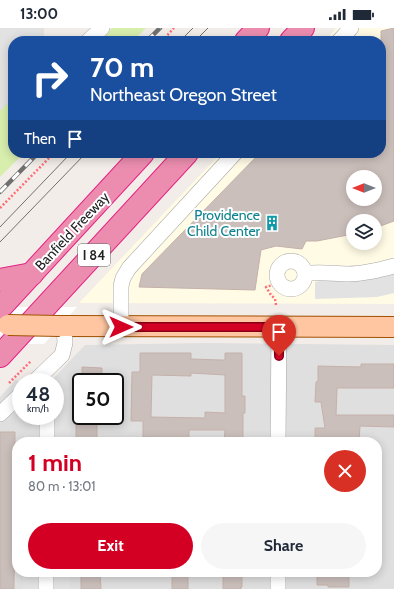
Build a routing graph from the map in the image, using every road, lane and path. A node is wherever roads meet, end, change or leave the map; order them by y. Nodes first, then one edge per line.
1 (102, 28) edge
2 (174, 28) edge
3 (258, 28) edge
4 (303, 28) edge
5 (351, 28) edge
6 (93, 36) edge
7 (167, 36) edge
8 (251, 36) edge
9 (296, 36) edge
10 (344, 36) edge
11 (49, 158) edge
12 (138, 158) edge
13 (183, 158) edge
14 (230, 158) edge
15 (0, 208) edge
16 (394, 266) edge
17 (32, 274) junction
18 (304, 274) junction
19 (0, 280) edge
20 (279, 282) junction
21 (276, 305) dead end
22 (0, 308) edge
23 (0, 325) edge
24 (62, 326) junction
25 (121, 327) junction
26 (279, 327) junction
27 (394, 327) edge
28 (0, 356) edge
29 (33, 359) dead end
30 (44, 373) edge
31 (4, 387) dead end
32 (12, 403) edge
33 (0, 414) edge
34 (47, 425) edge
35 (47, 437) edge
36 (278, 437) edge
37 (46, 577) edge
38 (278, 577) edge
39 (46, 589) edge
40 (278, 589) edge

1 - 6 street
2 - 7 path
3 - 8 highway
4 - 9 highway
5 - 10 street
11 - 15 path
12 - 17 highway, Banfield Freeway / I 84
13 - 28 highway, I 84
14 - 25 street
16 - 18 street
17 - 19 highway
17 - 22 highway, Banfield Freeway / I 84
18 - 20 street
18 - 20 street
20 - 21 path
23 - 24 main road, bridge
24 - 25 main road
24 - 30 street
25 - 26 main road
26 - 27 main road
26 - 36 street
29 - 31 path
32 - 33 street
34 - 35 street
37 - 39 street
38 - 40 street

